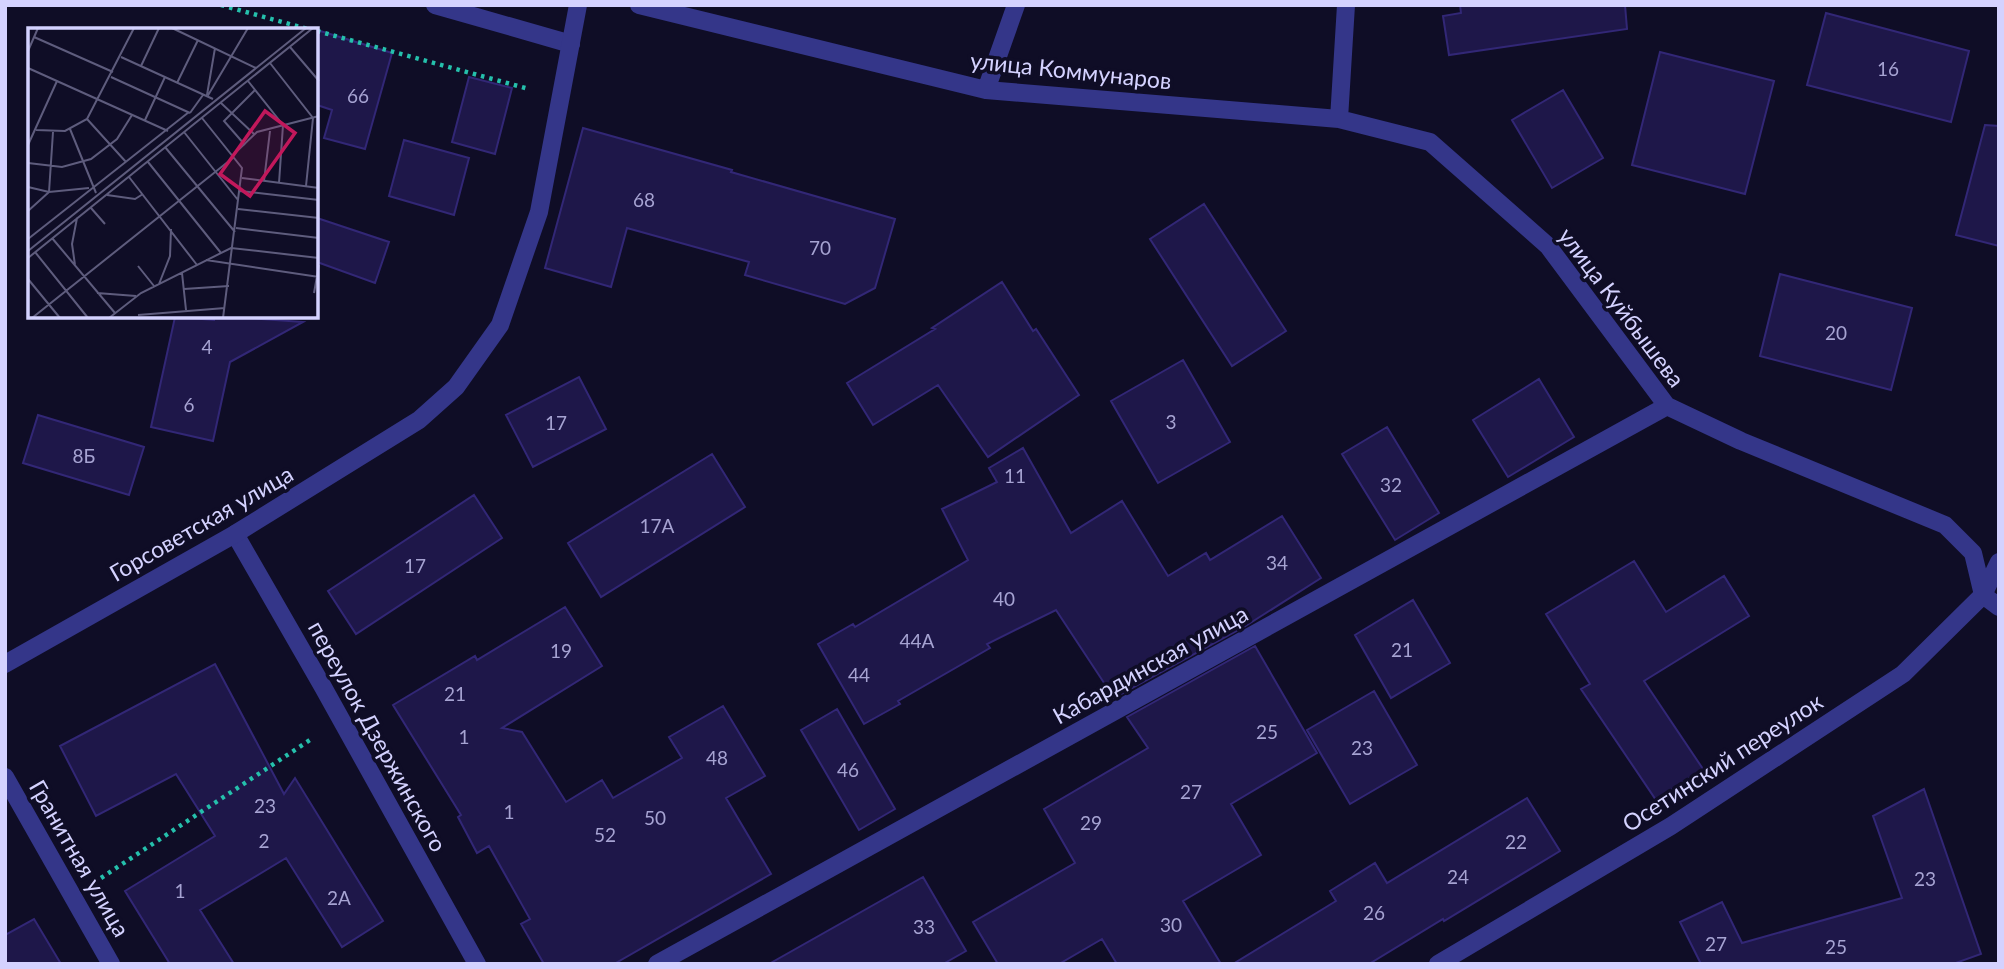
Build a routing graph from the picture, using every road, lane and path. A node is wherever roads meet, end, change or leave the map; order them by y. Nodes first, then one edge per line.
1 (221, 5) edge
2 (435, 5) edge
3 (579, 5) edge
4 (639, 5) edge
5 (1016, 5) edge
6 (1346, 5) edge
7 (305, 28) edge
8 (318, 31) edge
9 (571, 44) junction
10 (986, 90) junction
11 (561, 98) junction
12 (1339, 118) junction
13 (1667, 406) junction
14 (235, 534) junction
15 (1999, 562) edge
16 (1983, 595) junction
17 (1999, 607) edge
18 (5, 664) edge
19 (341, 720) junction
20 (5, 777) edge
21 (74, 896) junction
22 (111, 964) edge
23 (477, 964) edge
24 (657, 964) edge
25 (1438, 964) edge

1 - 7 path
2 - 9 street
3 - 9 street, Горсоветская улица
4 - 10 street, улица Коммунаров
5 - 10 street
6 - 12 street
8 - 11 path
9 - 11 street, Горсоветская улица
10 - 12 street, улица Коммунаров
11 - 14 street, Горсоветская улица
12 - 13 street, улица Куйбышева
13 - 16 street, улица Куйбышева
13 - 24 street, Кабардинская улица
14 - 18 street, Горсоветская улица
14 - 19 street, переулок Дзержинского
15 - 16 street, Осетинский переулок
16 - 17 street
16 - 25 street, Осетинский переулок
19 - 21 path
19 - 23 street, переулок Дзержинского
20 - 21 street, Гранитная улица
21 - 22 street, Гранитная улица

